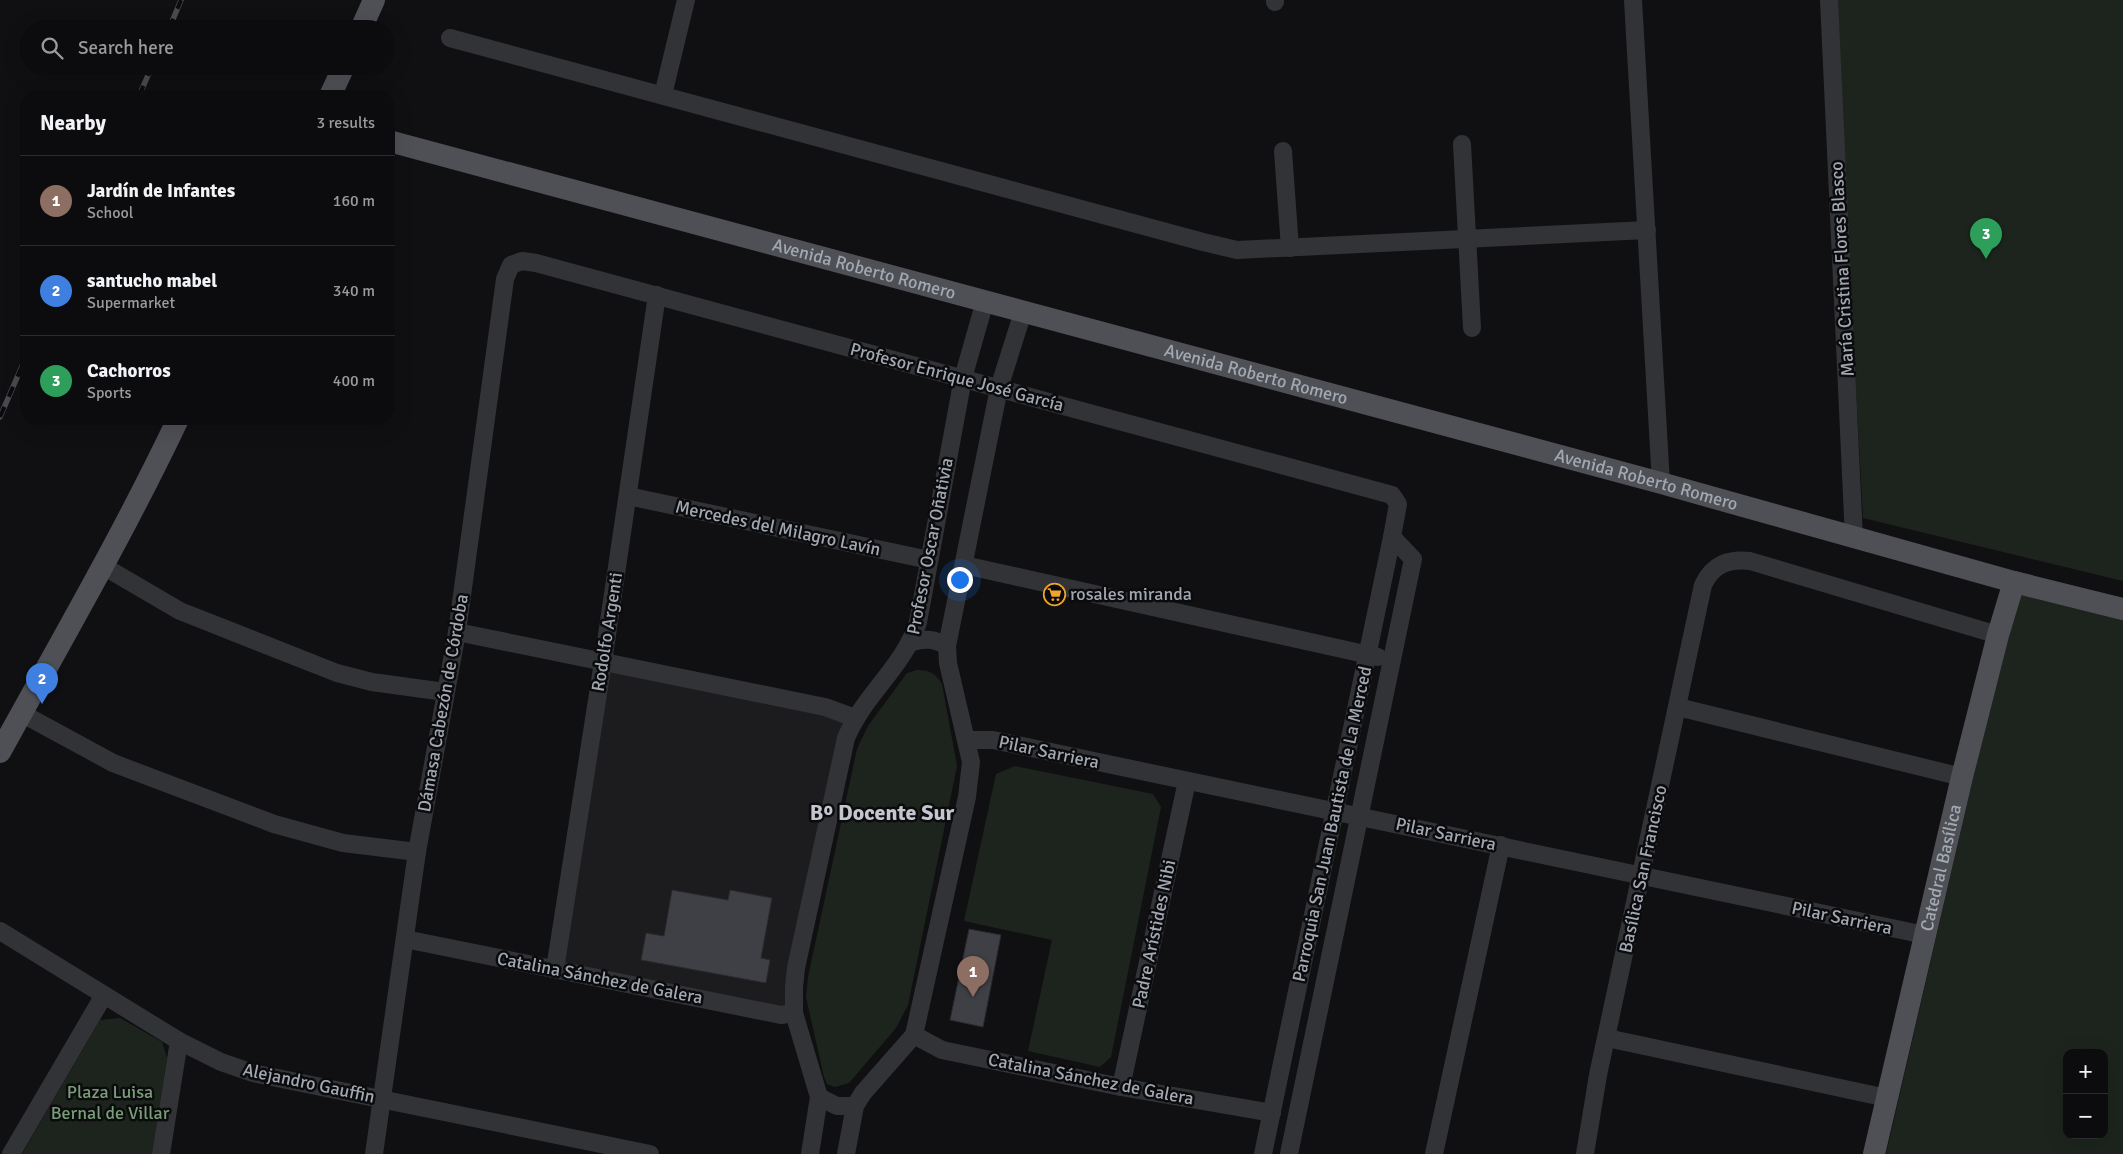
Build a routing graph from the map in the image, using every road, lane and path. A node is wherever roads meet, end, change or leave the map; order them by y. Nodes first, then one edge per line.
1 (374, 0) edge
2 (686, 0) edge
3 (1633, 0) edge
4 (1830, 0) edge
5 (365, 20) edge
6 (450, 38) dead end
7 (340, 75) edge
8 (333, 90) edge
9 (663, 95) junction
10 (395, 143) edge
11 (1462, 144) dead end
12 (1283, 151) dead end
13 (1648, 230) junction
14 (1467, 239) junction
15 (1290, 248) junction
16 (522, 261) joint
17 (657, 295) junction
18 (985, 301) junction
19 (1024, 312) junction
20 (1472, 328) dead end
21 (962, 378) junction
22 (999, 388) junction
23 (175, 425) edge
24 (1660, 483) junction
25 (1392, 495) joint
26 (628, 496) junction
27 (1392, 537) junction
28 (1854, 539) junction
29 (929, 560) junction
30 (964, 565) junction
31 (103, 566) junction
32 (2014, 582) junction
33 (2123, 609) edge
34 (457, 632) junction
35 (1998, 635) junction
36 (912, 642) junction
37 (947, 646) junction
38 (1367, 655) junction
39 (1392, 661) junction
40 (603, 662) junction
41 (445, 692) junction
42 (1678, 707) junction
43 (21, 713) junction
44 (855, 718) junction
45 (966, 740) junction
46 (0, 752) edge
47 (1962, 777) junction
48 (1187, 781) junction
49 (1336, 811) junction
50 (1359, 816) junction
51 (1501, 845) junction
52 (417, 852) junction
53 (1641, 876) junction
54 (0, 931) edge
55 (1925, 935) junction
56 (405, 939) junction
57 (555, 968) junction
58 (104, 995) junction
59 (794, 1013) junction
60 (914, 1035) junction
61 (1608, 1038) junction
62 (179, 1041) junction
63 (1121, 1088) junction
64 (819, 1097) junction
65 (1887, 1098) junction
66 (383, 1099) junction
67 (855, 1106) junction
68 (1272, 1113) junction
69 (11, 1154) edge
70 (161, 1154) edge
71 (374, 1154) edge
72 (650, 1154) edge
73 (810, 1154) edge
74 (846, 1154) edge
75 (1263, 1154) edge
76 (1289, 1154) edge
77 (1434, 1154) edge
78 (1586, 1154) edge
79 (1874, 1154) edge

1 - 5 main road
2 - 9 street
3 - 13 street
4 - 28 street, María Cristina Flores Blasco
6 - 9 street
7 - 8 main road
9 - 15 street
10 - 18 main road, Avenida Roberto Romero
11 - 14 street
12 - 15 street
13 - 14 street
13 - 24 street
14 - 15 street
14 - 20 street
16 - 17 street, Profesor Enrique José García
16 - 34 street, Dámasa Cabezón de Córdoba
17 - 21 street, Profesor Enrique José García
17 - 26 street, Rodolfo Argenti
18 - 19 main road, Avenida Roberto Romero
18 - 21 street, Profesor Oscar Oñativia
19 - 22 street, Profesor Oscar Oñativia
19 - 24 main road, Avenida Roberto Romero
21 - 22 street, Profesor Enrique José García
21 - 29 street, Profesor Oscar Oñativia
22 - 25 street, Profesor Enrique José García
22 - 30 street, Profesor Oscar Oñativia
23 - 31 main road
24 - 28 main road, Avenida Roberto Romero
25 - 27 street, Parroquia San Juan Bautista de La Merced
26 - 29 street, Mercedes del Milagro Lavín
26 - 40 street, Rodolfo Argenti
27 - 38 street, Parroquia San Juan Bautista de La Merced
27 - 39 street
28 - 32 main road, Avenida Roberto Romero
29 - 36 street, Profesor Oscar Oñativia
30 - 37 street, Profesor Oscar Oñativia
30 - 38 street
31 - 41 street
31 - 43 main road
32 - 33 main road, Avenida Roberto Romero
32 - 35 main road, Catedral Basílica
34 - 40 street
34 - 41 street, Dámasa Cabezón de Córdoba
35 - 42 street, Basílica San Francisco
35 - 47 main road, Catedral Basílica
36 - 37 street
36 - 44 street, Profesor Oscar Oñativia
37 - 45 street, Profesor Oscar Oñativia
38 - 39 street
38 - 49 street, Parroquia San Juan Bautista de La Merced
39 - 50 street
40 - 44 street
40 - 57 street, Rodolfo Argenti
41 - 52 street, Dámasa Cabezón de Córdoba
42 - 47 street
42 - 53 street, Basílica San Francisco
43 - 46 main road
43 - 52 street
44 - 59 street, Profesor Oscar Oñativia
45 - 48 street, Pilar Sarriera
45 - 60 street, Profesor Oscar Oñativia
47 - 55 main road, Catedral Basílica
48 - 49 street, Pilar Sarriera
48 - 63 street, Padre Arístides Nibi
49 - 50 street, Pilar Sarriera
49 - 68 street, Parroquia San Juan Bautista de La Merced
50 - 51 street, Pilar Sarriera
50 - 76 street
51 - 53 street, Pilar Sarriera
51 - 77 street
52 - 56 street, Dámasa Cabezón de Córdoba
53 - 55 street, Pilar Sarriera
53 - 61 street, Basílica San Francisco
54 - 58 street, Alejandro Gauffin
55 - 65 main road, Catedral Basílica
56 - 57 street, Catalina Sánchez de Galera
56 - 66 street, Dámasa Cabezón de Córdoba
57 - 59 street, Catalina Sánchez de Galera
58 - 62 street, Alejandro Gauffin
58 - 69 street
59 - 64 street, Profesor Oscar Oñativia
60 - 63 street, Catalina Sánchez de Galera
60 - 67 street, Profesor Oscar Oñativia
61 - 65 street
61 - 78 street, Basílica San Francisco
62 - 66 street, Alejandro Gauffin
62 - 70 street
63 - 68 street, Catalina Sánchez de Galera
64 - 67 street
64 - 73 street, Profesor Oscar Oñativia
65 - 79 main road, Catedral Basílica
66 - 71 street, Dámasa Cabezón de Córdoba
66 - 72 street, Alejandro Gauffin
67 - 74 street, Profesor Oscar Oñativia
68 - 75 street, Parroquia San Juan Bautista de La Merced

